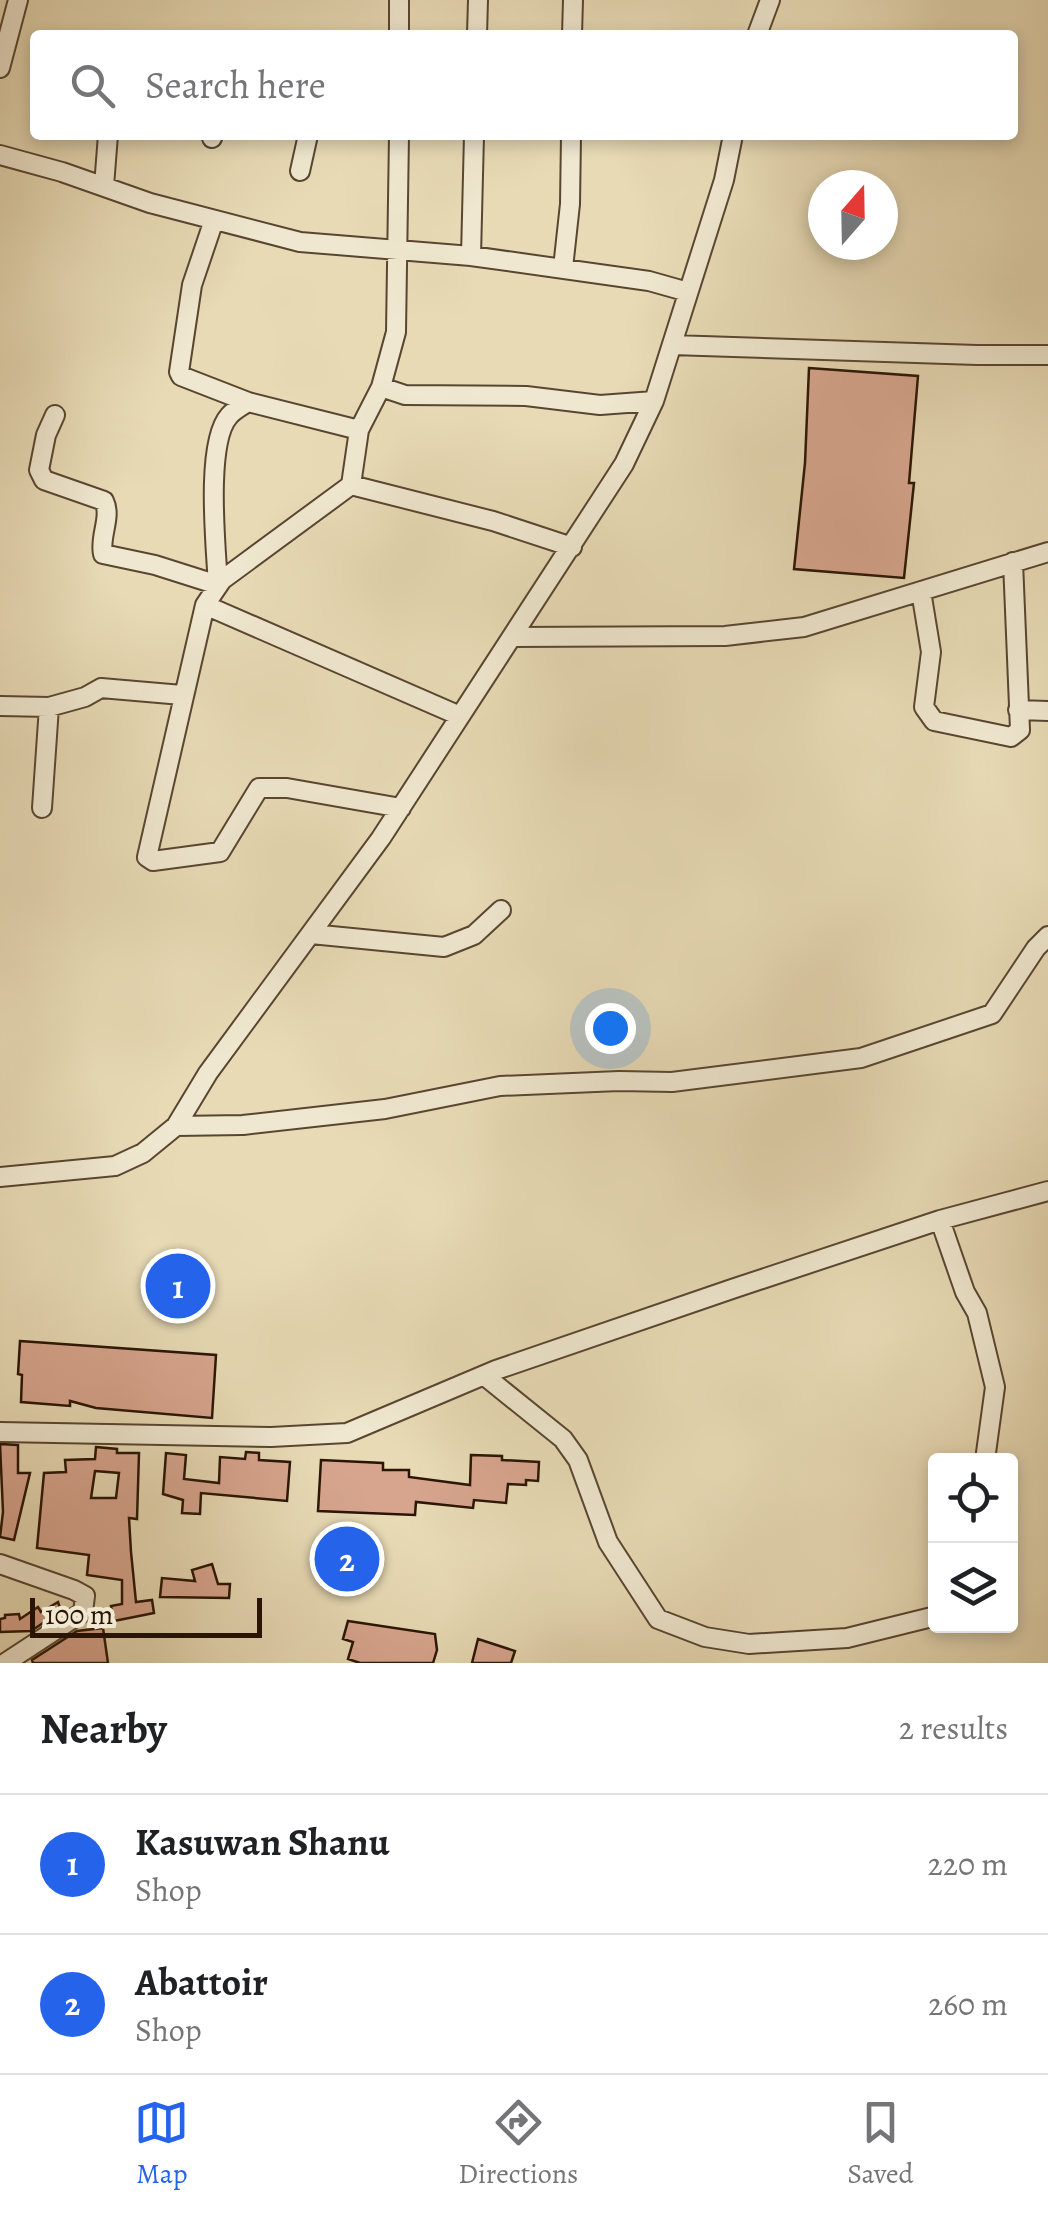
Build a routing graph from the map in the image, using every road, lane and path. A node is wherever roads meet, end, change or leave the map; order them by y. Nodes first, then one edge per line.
1 (399, 0) edge
2 (478, 0) edge
3 (573, 0) edge
4 (770, 0) edge
5 (10, 8) edge
6 (399, 30) edge
7 (476, 30) edge
8 (572, 30) edge
9 (759, 30) edge
10 (0, 68) edge
11 (108, 140) edge
12 (307, 140) edge
13 (399, 140) edge
14 (474, 140) edge
15 (571, 140) edge
16 (732, 140) edge
17 (0, 155) edge
18 (300, 170) dead end
19 (104, 186) junction
20 (214, 220) junction
21 (399, 248) junction
22 (471, 256) junction
23 (563, 268) junction
24 (688, 292) junction
25 (672, 345) junction
26 (1048, 355) edge
27 (381, 386) junction
28 (654, 401) junction
29 (248, 402) junction
30 (55, 415) dead end
31 (359, 430) junction
32 (351, 485) junction
33 (572, 547) junction
34 (1048, 552) edge
35 (1014, 562) junction
36 (218, 585) junction
37 (921, 591) junction
38 (205, 606) junction
39 (512, 637) junction
40 (182, 694) junction
41 (0, 706) edge
42 (49, 708) junction
43 (1018, 710) junction
44 (1048, 712) edge
45 (460, 716) junction
46 (42, 808) dead end
47 (401, 808) junction
48 (501, 910) dead end
49 (311, 934) junction
50 (1048, 936) edge
51 (176, 1126) junction
52 (0, 1177) edge
53 (1048, 1191) edge
54 (940, 1220) junction
55 (486, 1377) junction
56 (0, 1432) edge
57 (987, 1453) edge
58 (0, 1564) edge
59 (928, 1618) edge
60 (5, 1663) edge

1 - 6 street
2 - 7 street
3 - 8 street
4 - 9 street
5 - 10 street
11 - 19 street
12 - 18 street
13 - 21 street
14 - 22 street
15 - 23 street
16 - 24 street
17 - 19 street
19 - 20 street
20 - 21 street
20 - 29 street
21 - 22 street
21 - 27 street
22 - 23 street
23 - 24 street
24 - 25 street
25 - 26 street
25 - 28 street
27 - 28 street
27 - 31 street
28 - 33 street
29 - 31 street
29 - 36 street
30 - 36 street
31 - 32 street
32 - 33 street
32 - 36 street
33 - 39 street
34 - 35 street
35 - 37 street
35 - 43 street
36 - 38 street
37 - 39 street
37 - 43 street
38 - 40 street
38 - 45 street
39 - 45 street
40 - 42 street
40 - 47 street
41 - 42 street
42 - 46 street
43 - 44 street
45 - 47 street
47 - 49 street
48 - 49 street
49 - 51 street
50 - 51 street
51 - 52 street
53 - 54 street
54 - 55 street
54 - 57 street
55 - 56 street
55 - 59 street
58 - 60 street

